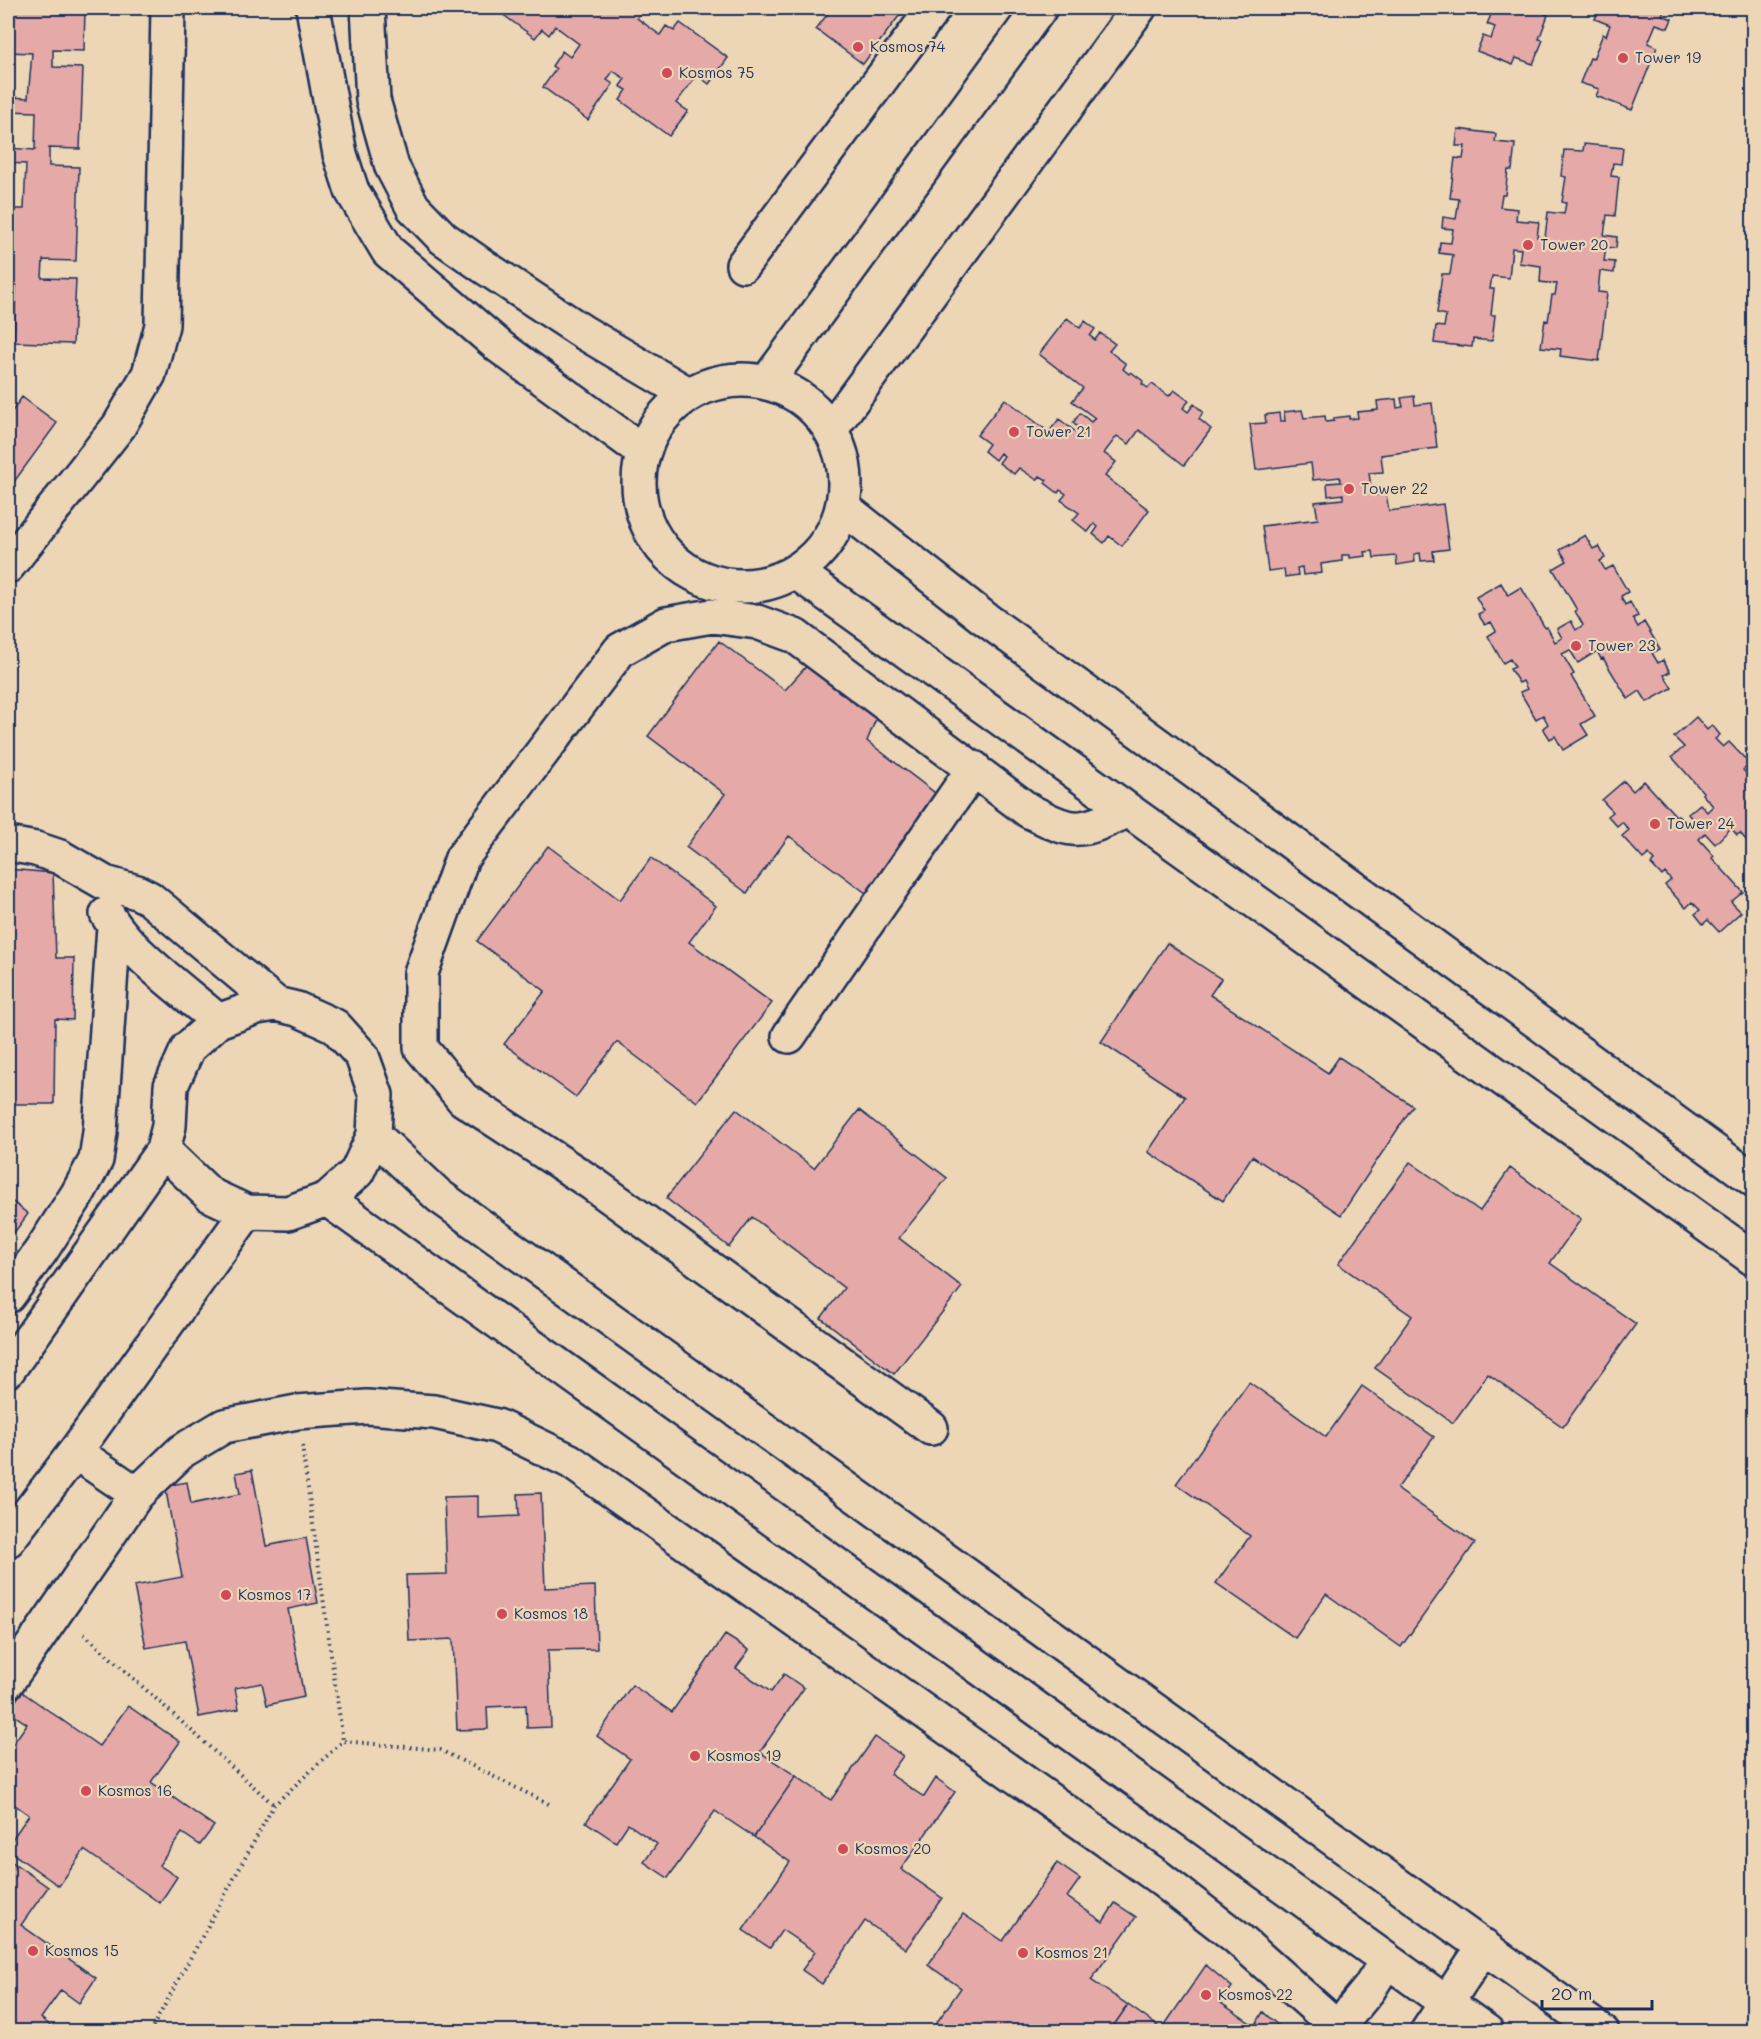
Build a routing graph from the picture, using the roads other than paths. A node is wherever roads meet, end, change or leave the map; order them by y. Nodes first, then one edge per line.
1 (168, 8) edge
2 (314, 8) edge
3 (368, 8) edge
4 (934, 8) edge
5 (1040, 8) edge
6 (1139, 8) edge
7 (743, 265) dead end
8 (767, 382) junction
9 (688, 394) junction
10 (831, 429) junction
11 (642, 451) junction
12 (844, 508) junction
13 (8, 566) edge
14 (796, 572) junction
15 (974, 768) junction
16 (1128, 810) junction
17 (8, 844) edge
18 (105, 883) junction
19 (114, 927) junction
20 (276, 1005) junction
21 (218, 1021) junction
22 (789, 1036) dead end
23 (374, 1135) junction
24 (164, 1149) junction
25 (1754, 1180) edge
26 (327, 1200) junction
27 (247, 1212) junction
28 (1754, 1259) edge
29 (8, 1296) edge
30 (8, 1371) edge
31 (931, 1428) dead end
32 (75, 1452) junction
33 (136, 1494) junction
34 (8, 1540) edge
35 (8, 1682) edge
36 (1484, 1946) junction
37 (1387, 1960) junction
38 (1446, 2002) junction
39 (1340, 2029) edge
40 (1427, 2031) edge
41 (1487, 2031) edge
42 (1602, 2031) edge

1 - 13 street
2 - 11 street
3 - 9 street
4 - 7 street
5 - 8 street
6 - 10 street
8 - 9 street
8 - 10 street
9 - 11 street
10 - 12 street
11 - 14 street
12 - 14 street
12 - 25 street
14 - 16 street
15 - 16 street
15 - 22 street
15 - 31 street
16 - 28 street
17 - 18 street
18 - 19 street
18 - 20 street
19 - 21 street
19 - 29 street
20 - 21 street
20 - 23 street
21 - 24 street
23 - 26 street
23 - 36 street
24 - 27 street
24 - 30 street
26 - 27 street
26 - 37 street
27 - 32 street
32 - 33 street
32 - 34 street
33 - 35 street
33 - 39 street
36 - 38 street
36 - 42 street
37 - 38 street
37 - 39 street
38 - 40 street
38 - 41 street

